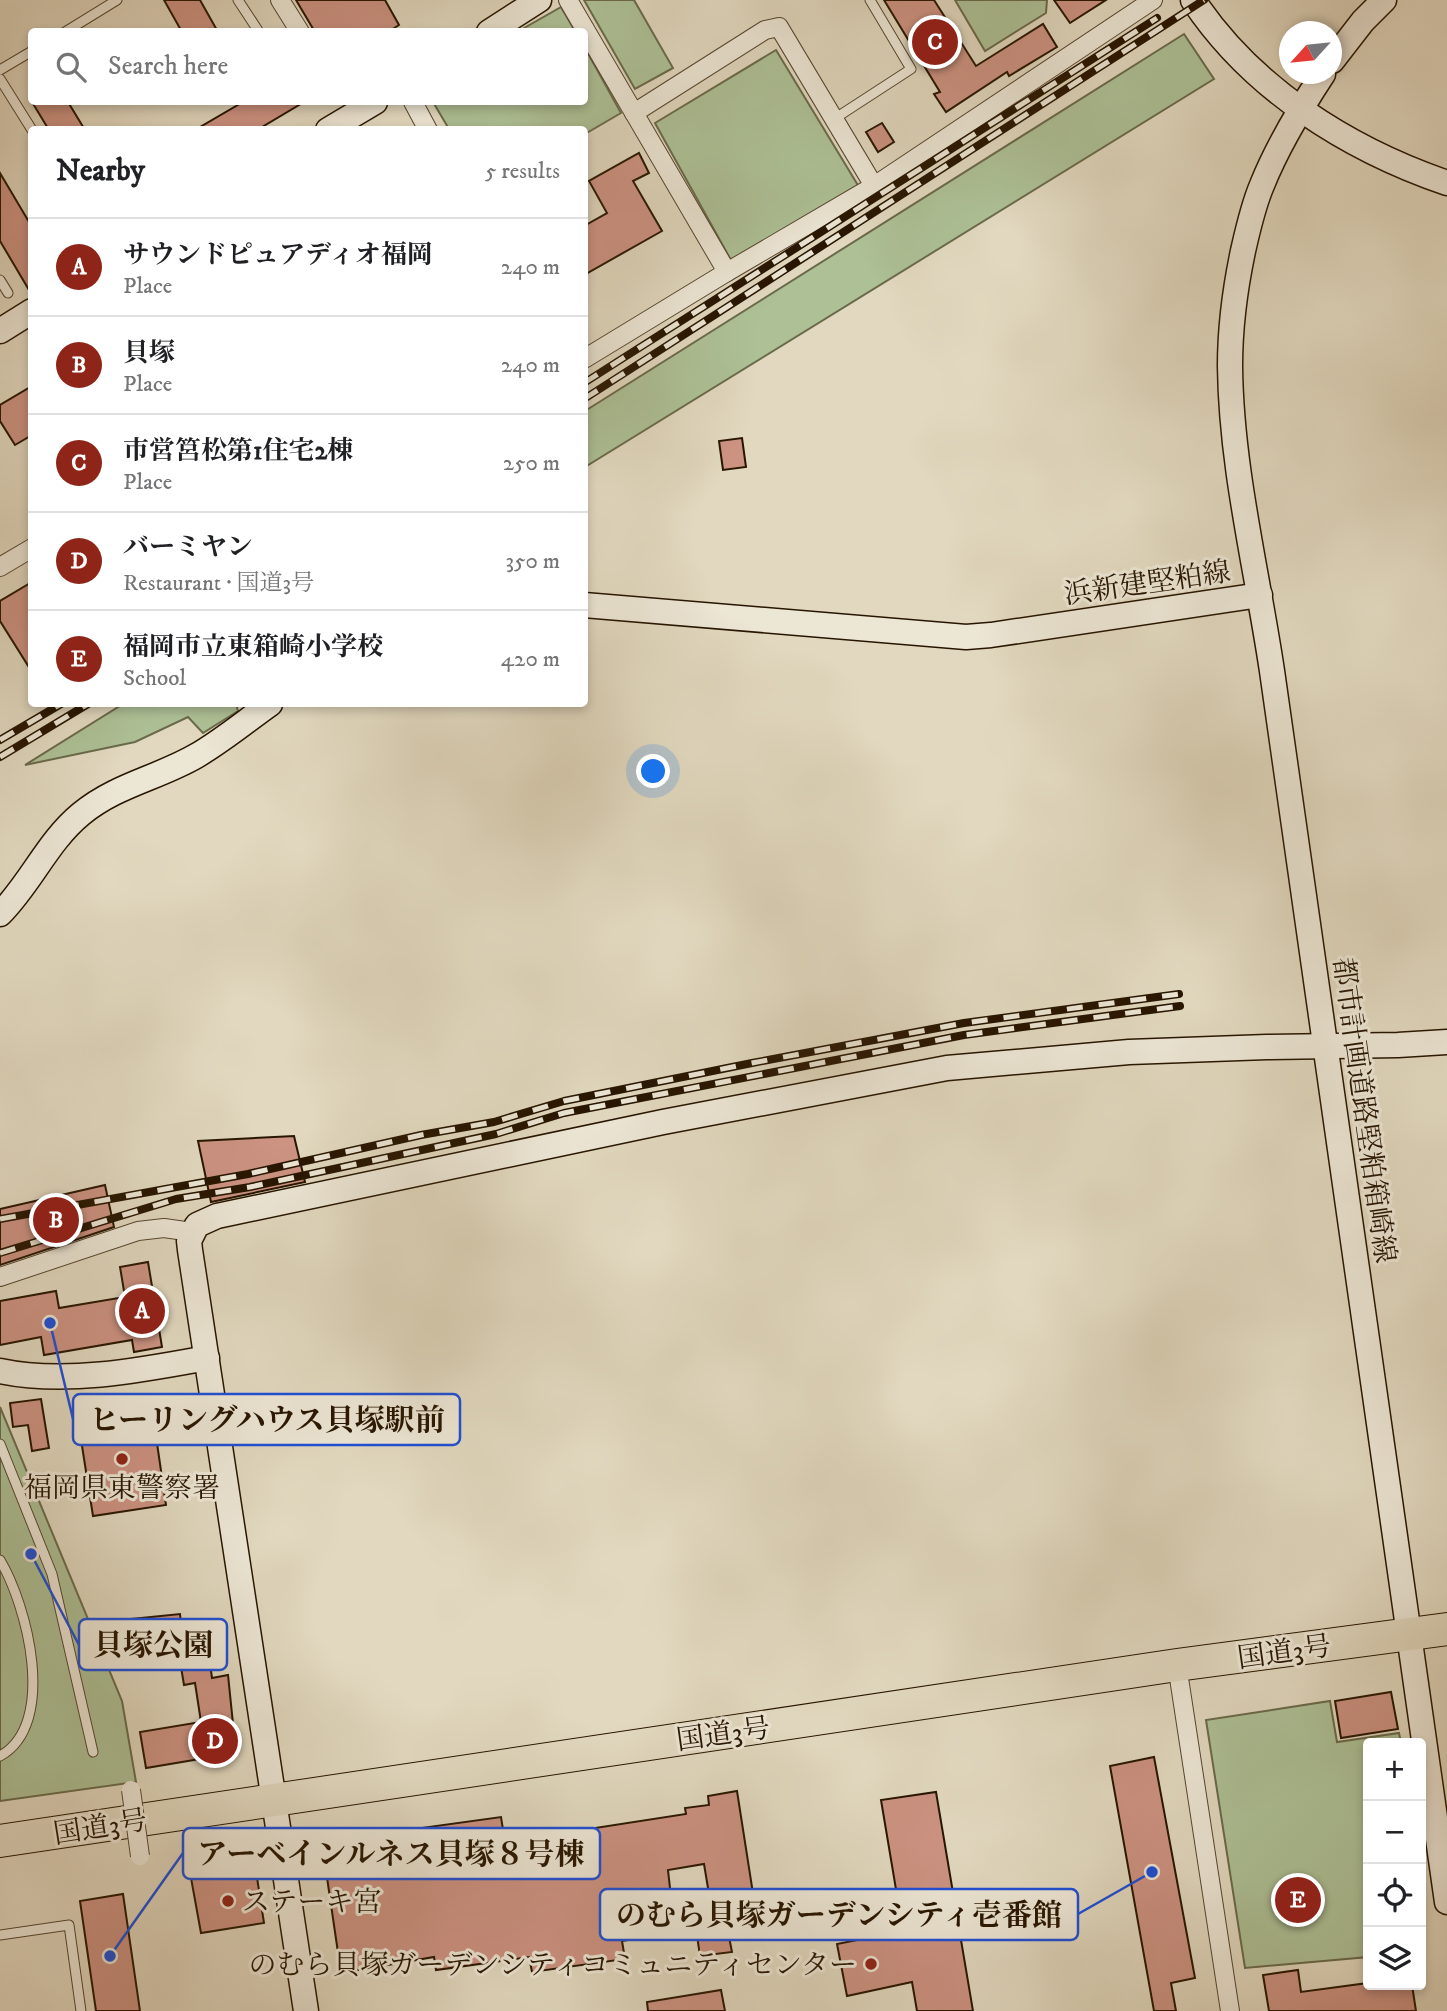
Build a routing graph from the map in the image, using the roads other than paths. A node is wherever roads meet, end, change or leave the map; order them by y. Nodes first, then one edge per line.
1 (117, 0) edge
2 (238, 0) edge
3 (280, 0) edge
4 (539, 0) edge
5 (568, 0) edge
6 (870, 0) edge
7 (1153, 0) edge
8 (1193, 0) edge
9 (1384, 0) edge
10 (72, 28) edge
11 (256, 28) edge
12 (298, 28) edge
13 (495, 28) edge
14 (584, 28) edge
15 (588, 34) edge
16 (1342, 48) edge
17 (28, 53) edge
18 (0, 70) edge
19 (0, 79) edge
20 (1316, 84) edge
21 (358, 105) edge
22 (415, 105) edge
23 (1300, 109) junction
24 (634, 113) junction
25 (834, 118) junction
26 (29, 126) edge
27 (333, 126) edge
28 (426, 126) edge
29 (1447, 183) edge
30 (874, 186) junction
31 (727, 272) junction
32 (0, 279) edge
33 (8, 293) dead end
34 (28, 314) edge
35 (0, 331) edge
36 (588, 357) edge
37 (28, 550) edge
38 (0, 567) edge
39 (1261, 595) junction
40 (588, 605) edge
41 (266, 707) edge
42 (0, 914) edge
43 (1447, 1042) edge
44 (1325, 1046) junction
45 (192, 1232) junction
46 (0, 1277) edge
47 (206, 1358) junction
48 (0, 1371) edge
49 (0, 1444) edge
50 (0, 1560) edge
51 (1447, 1629) edge
52 (1410, 1634) junction
53 (1177, 1665) junction
54 (93, 1752) dead end
55 (0, 1756) edge
56 (131, 1790) dead end
57 (274, 1799) junction
58 (0, 1841) edge
59 (140, 1856) dead end
60 (1447, 1902) edge
61 (0, 1935) edge
62 (81, 2011) edge
63 (306, 2011) edge
64 (1230, 2011) edge

1 - 10 lane
2 - 11 lane
3 - 12 street
4 - 13 street
5 - 14 street
6 - 25 lane
7 - 30 street
8 - 23 street
9 - 16 street
15 - 24 street
17 - 18 lane
19 - 26 lane
20 - 23 street, 浜新建堅粕線
21 - 27 street
22 - 28 street
23 - 29 street
23 - 39 street, 浜新建堅粕線
24 - 25 street
24 - 31 street
25 - 30 street
30 - 31 street
31 - 36 street
32 - 33 lane
34 - 35 street
37 - 38 street
39 - 40 street, 浜新建堅粕線
39 - 44 street, 都市計画道路堅粕箱崎線
41 - 42 street
43 - 44 street
44 - 45 street
44 - 52 street, 都市計画道路堅粕箱崎線
45 - 46 street
45 - 47 street
47 - 48 street
47 - 57 street
49 - 54 lane
50 - 55 lane
51 - 52 highway, 国道3号
52 - 53 highway, 国道3号
52 - 60 street, 都市計画道路堅粕箱崎線
53 - 57 highway, 国道3号
53 - 64 street
56 - 59 street, bridge
57 - 58 highway, 国道3号
57 - 63 street
61 - 62 lane

